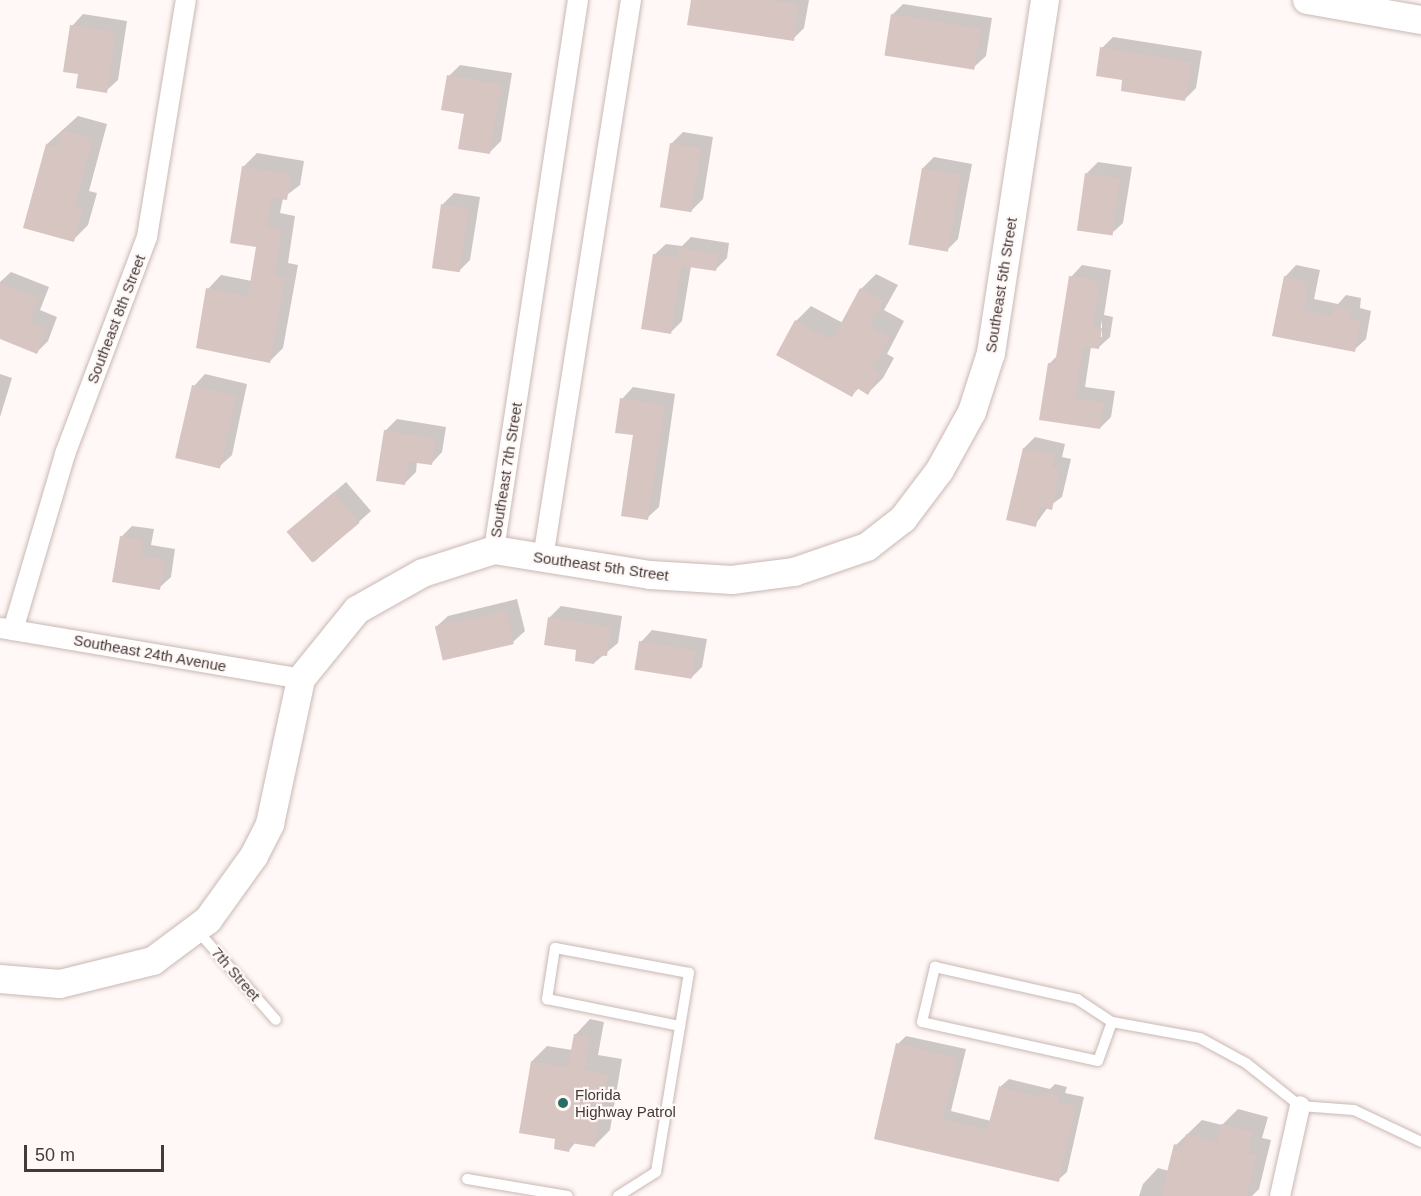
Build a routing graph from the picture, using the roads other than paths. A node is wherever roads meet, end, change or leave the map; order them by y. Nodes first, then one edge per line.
1 (186, 0) edge
2 (578, 0) edge
3 (631, 0) edge
4 (1045, 0) edge
5 (1307, 0) edge
6 (1421, 20) edge
7 (494, 550) junction
8 (543, 558) junction
9 (7, 629) edge
10 (300, 679) junction
11 (202, 924) junction
12 (0, 979) edge
13 (276, 1020) dead end
14 (1112, 1022) junction
15 (680, 1026) junction
16 (1300, 1106) junction
17 (1421, 1142) edge
18 (467, 1179) dead end
19 (568, 1196) edge
20 (618, 1196) edge
21 (1280, 1196) edge

1 - 9 street, Southeast 8th Street
2 - 7 street, Southeast 7th Street
3 - 8 street
4 - 8 street, Southeast 5th Street
5 - 6 street
7 - 8 street, Southeast 5th Street
7 - 10 street, Southeast 7th Street
9 - 10 street, Southeast 24th Avenue
10 - 11 street, Southeast 7th Street
11 - 12 street, Southeast 7th Street
11 - 13 lane, 7th Street
14 - 14 lane
14 - 16 lane
15 - 15 lane
15 - 20 lane
16 - 17 lane
16 - 21 street
18 - 19 lane

